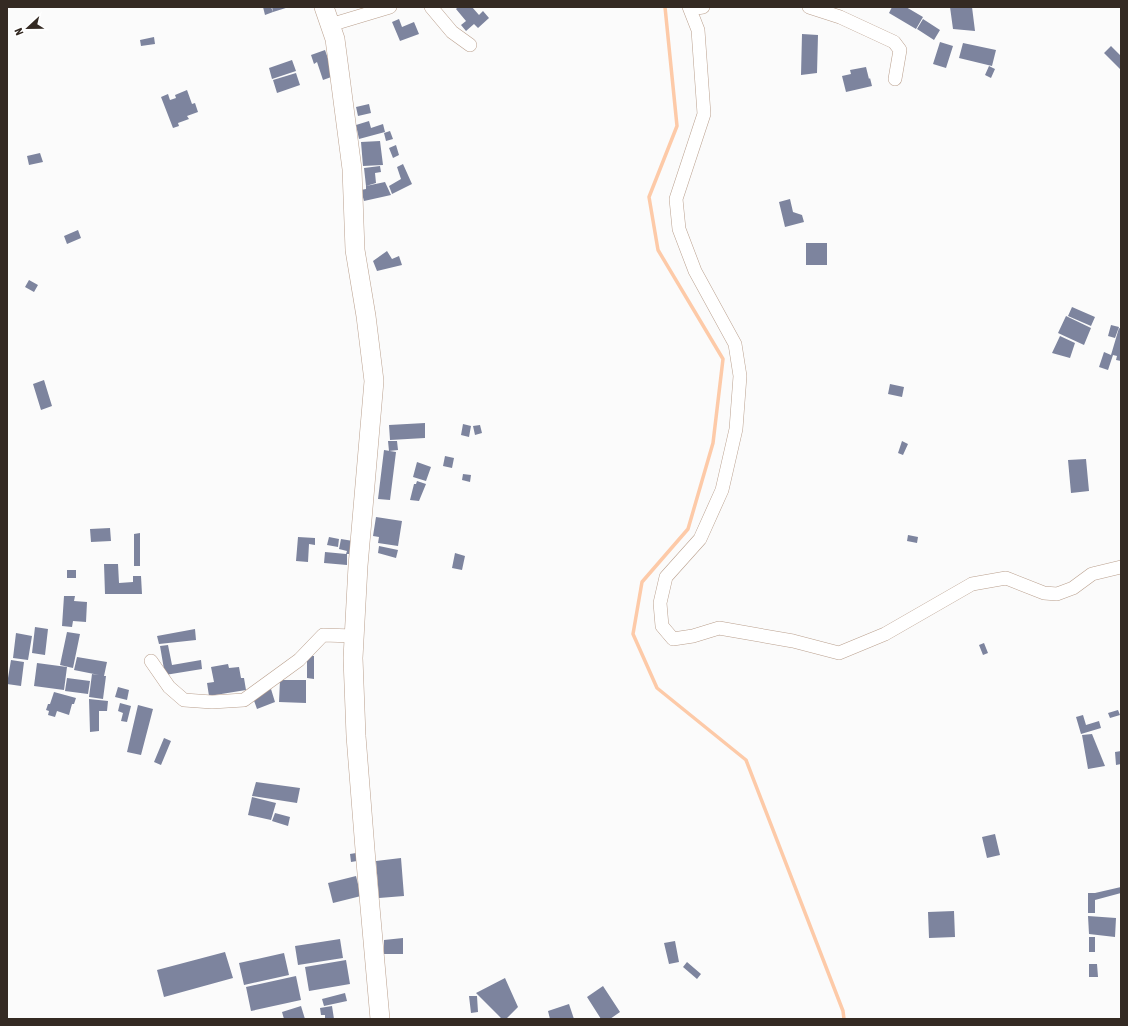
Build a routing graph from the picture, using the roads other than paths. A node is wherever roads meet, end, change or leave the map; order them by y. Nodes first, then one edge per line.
1 (324, 7) edge
2 (390, 7) edge
3 (703, 7) edge
4 (809, 7) edge
5 (434, 8) edge
6 (689, 8) edge
7 (330, 25) junction
8 (470, 45) dead end
9 (895, 79) dead end
10 (1121, 566) edge
11 (354, 636) junction
12 (151, 661) dead end
13 (380, 1019) edge

1 - 7 street
2 - 7 street
3 - 6 street
4 - 9 street
5 - 8 street
6 - 10 street
7 - 11 street
11 - 12 street
11 - 13 street

